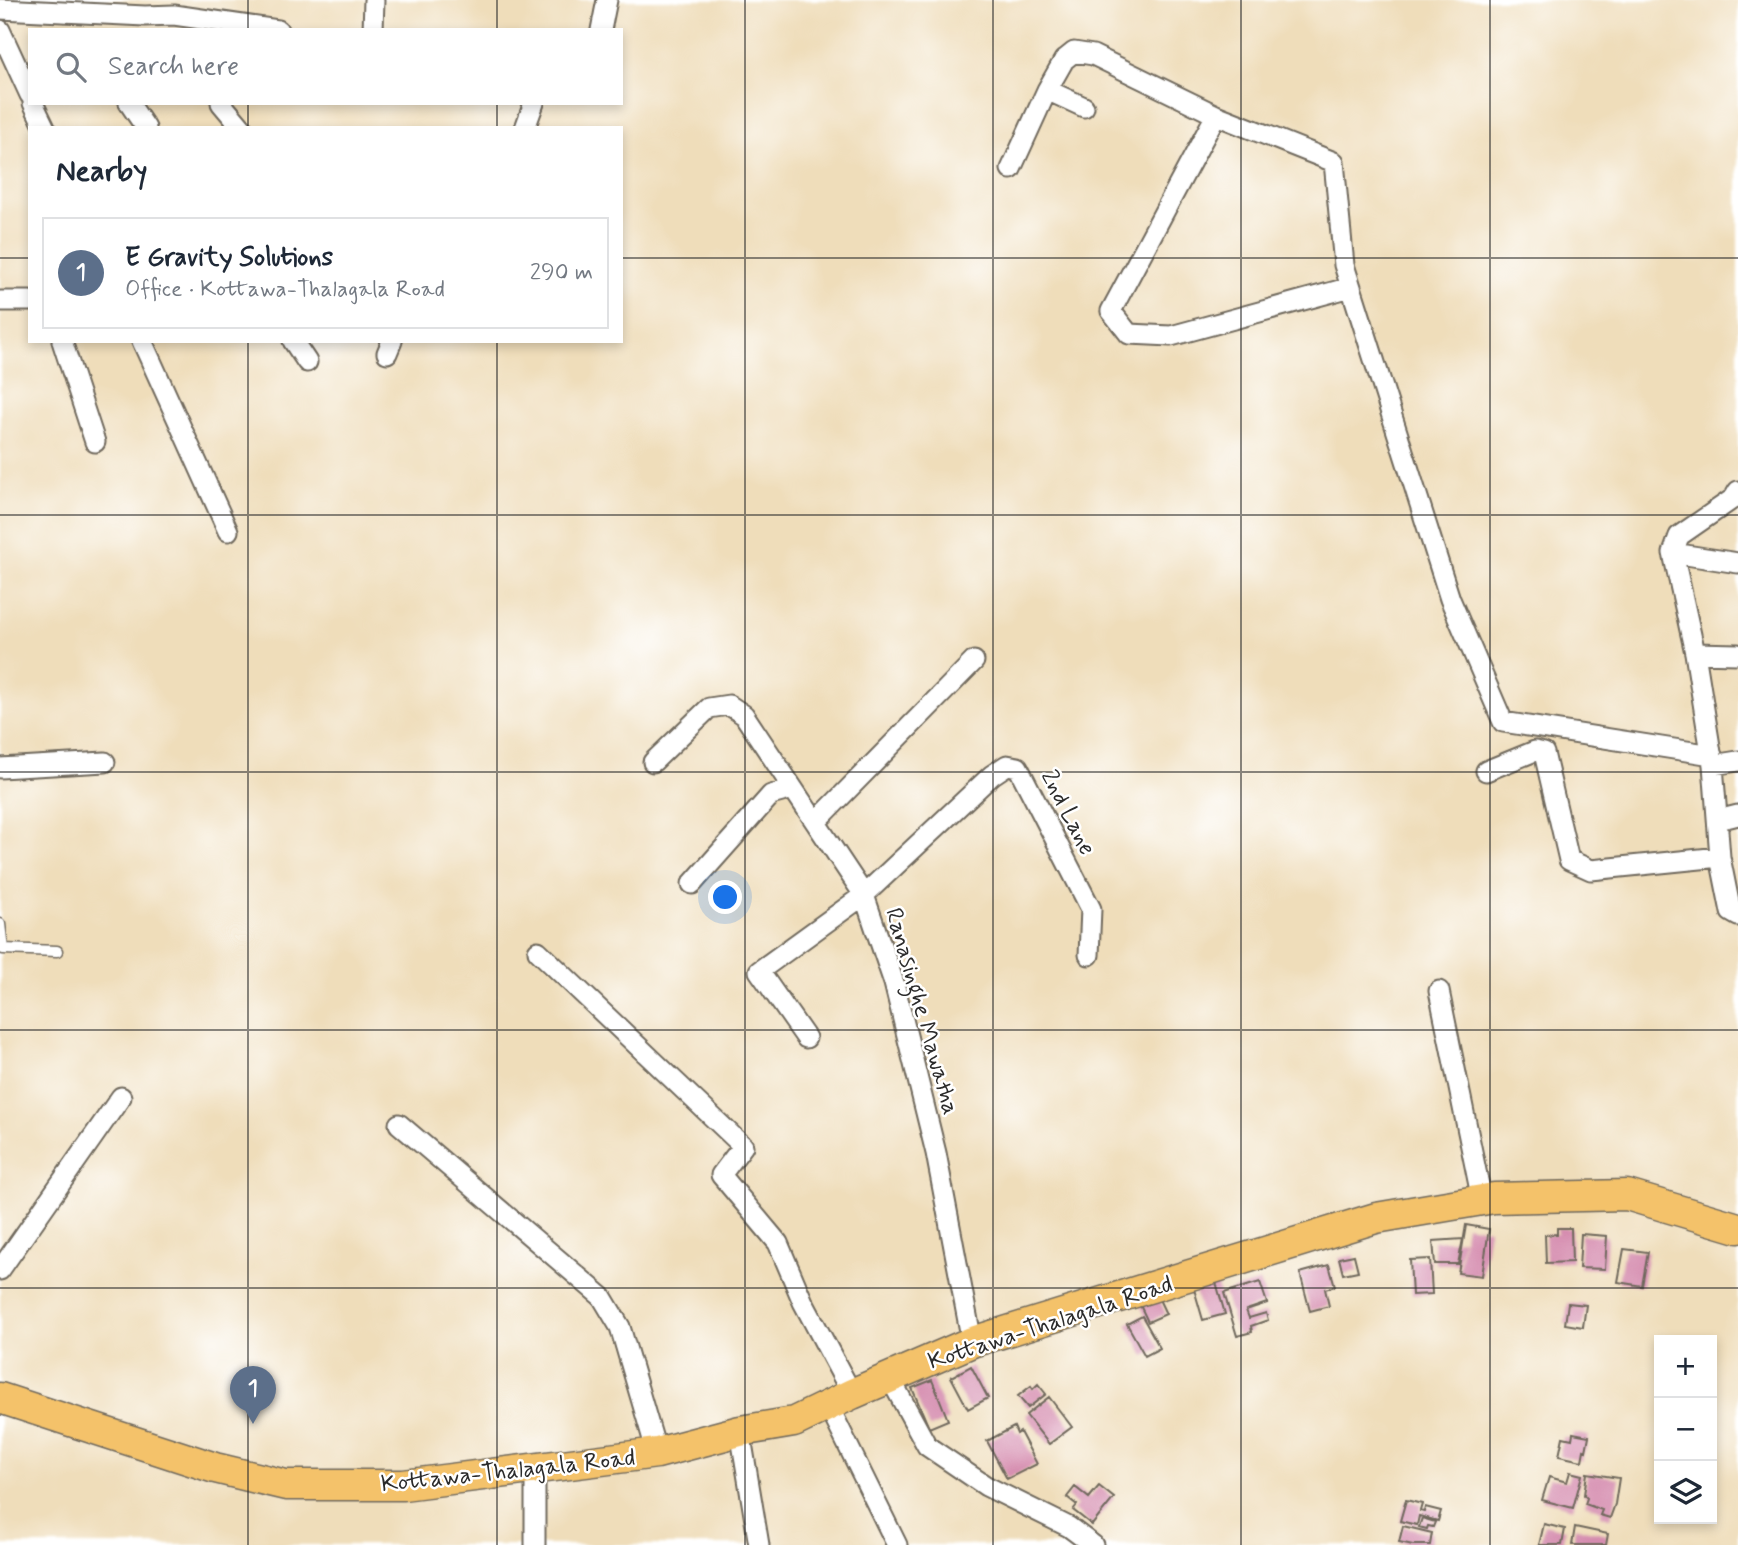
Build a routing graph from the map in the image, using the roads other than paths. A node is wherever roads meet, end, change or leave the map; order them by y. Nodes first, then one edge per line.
1 (374, 0) edge
2 (607, 0) edge
3 (0, 9) edge
4 (67, 13) junction
5 (151, 23) edge
6 (77, 28) edge
7 (264, 28) edge
8 (373, 28) edge
9 (601, 28) edge
10 (0, 30) edge
11 (1047, 90) junction
12 (28, 91) edge
13 (34, 105) edge
14 (130, 105) edge
15 (223, 105) edge
16 (533, 105) edge
17 (1084, 107) dead end
18 (1216, 116) junction
19 (44, 126) edge
20 (145, 126) edge
21 (240, 126) edge
22 (526, 126) edge
23 (1011, 169) dead end
24 (1351, 287) junction
25 (0, 301) edge
26 (28, 301) edge
27 (63, 343) edge
28 (143, 343) edge
29 (294, 343) edge
30 (307, 362) dead end
31 (95, 442) dead end
32 (1738, 491) edge
33 (229, 531) dead end
34 (1672, 553) junction
35 (1738, 563) edge
36 (1695, 653) junction
37 (1738, 654) edge
38 (974, 661) dead end
39 (1712, 760) junction
40 (1738, 761) edge
41 (104, 762) dead end
42 (653, 762) dead end
43 (0, 768) edge
44 (1486, 771) dead end
45 (793, 789) junction
46 (1738, 815) edge
47 (1718, 820) junction
48 (817, 822) junction
49 (1720, 857) junction
50 (692, 884) dead end
51 (864, 895) junction
52 (1738, 916) edge
53 (0, 924) edge
54 (57, 951) dead end
55 (538, 951) dead end
56 (1089, 955) dead end
57 (1444, 996) dead end
58 (806, 1038) dead end
59 (121, 1097) dead end
60 (399, 1124) dead end
61 (1486, 1199) junction
62 (1738, 1228) edge
63 (0, 1270) edge
64 (972, 1342) junction
65 (890, 1378) junction
66 (0, 1398) edge
67 (840, 1400) junction
68 (740, 1431) junction
69 (657, 1453) junction
70 (535, 1467) junction
71 (536, 1545) edge
72 (760, 1545) edge
73 (897, 1545) edge
74 (1093, 1545) edge

1 - 8 street
2 - 9 street
3 - 4 street
4 - 5 street
4 - 6 street
5 - 7 street
10 - 12 street
11 - 17 street
11 - 18 street
11 - 23 street
13 - 19 street
14 - 20 street
15 - 21 street
16 - 22 street
18 - 24 street
18 - 24 street
24 - 39 street
25 - 26 street
27 - 31 street
28 - 33 street
29 - 30 street
32 - 34 street
34 - 35 street
34 - 36 street
36 - 37 street
36 - 39 street
38 - 48 street
39 - 40 street
39 - 47 street
41 - 43 street
42 - 45 street, Ranasinghe Mawatha
44 - 49 street
45 - 48 street, Ranasinghe Mawatha
45 - 50 street
46 - 47 street
47 - 49 street
48 - 51 street, Ranasinghe Mawatha
49 - 52 street
51 - 56 street, 2nd Lane
51 - 58 street
51 - 64 street, Ranasinghe Mawatha
53 - 54 lane
55 - 67 street
57 - 61 street
59 - 63 street
60 - 69 street
61 - 62 main road, Kottawa-Thalagala Road
61 - 64 main road, Kottawa-Thalagala Road
64 - 65 main road, Kottawa-Thalagala Road
65 - 67 main road, Kottawa-Thalagala Road
65 - 74 street
66 - 70 main road, Kottawa-Thalagala Road
67 - 68 main road, Kottawa-Thalagala Road
67 - 73 street
68 - 69 main road, Kottawa-Thalagala Road
68 - 72 street
69 - 70 main road, Kottawa-Thalagala Road
70 - 71 street

